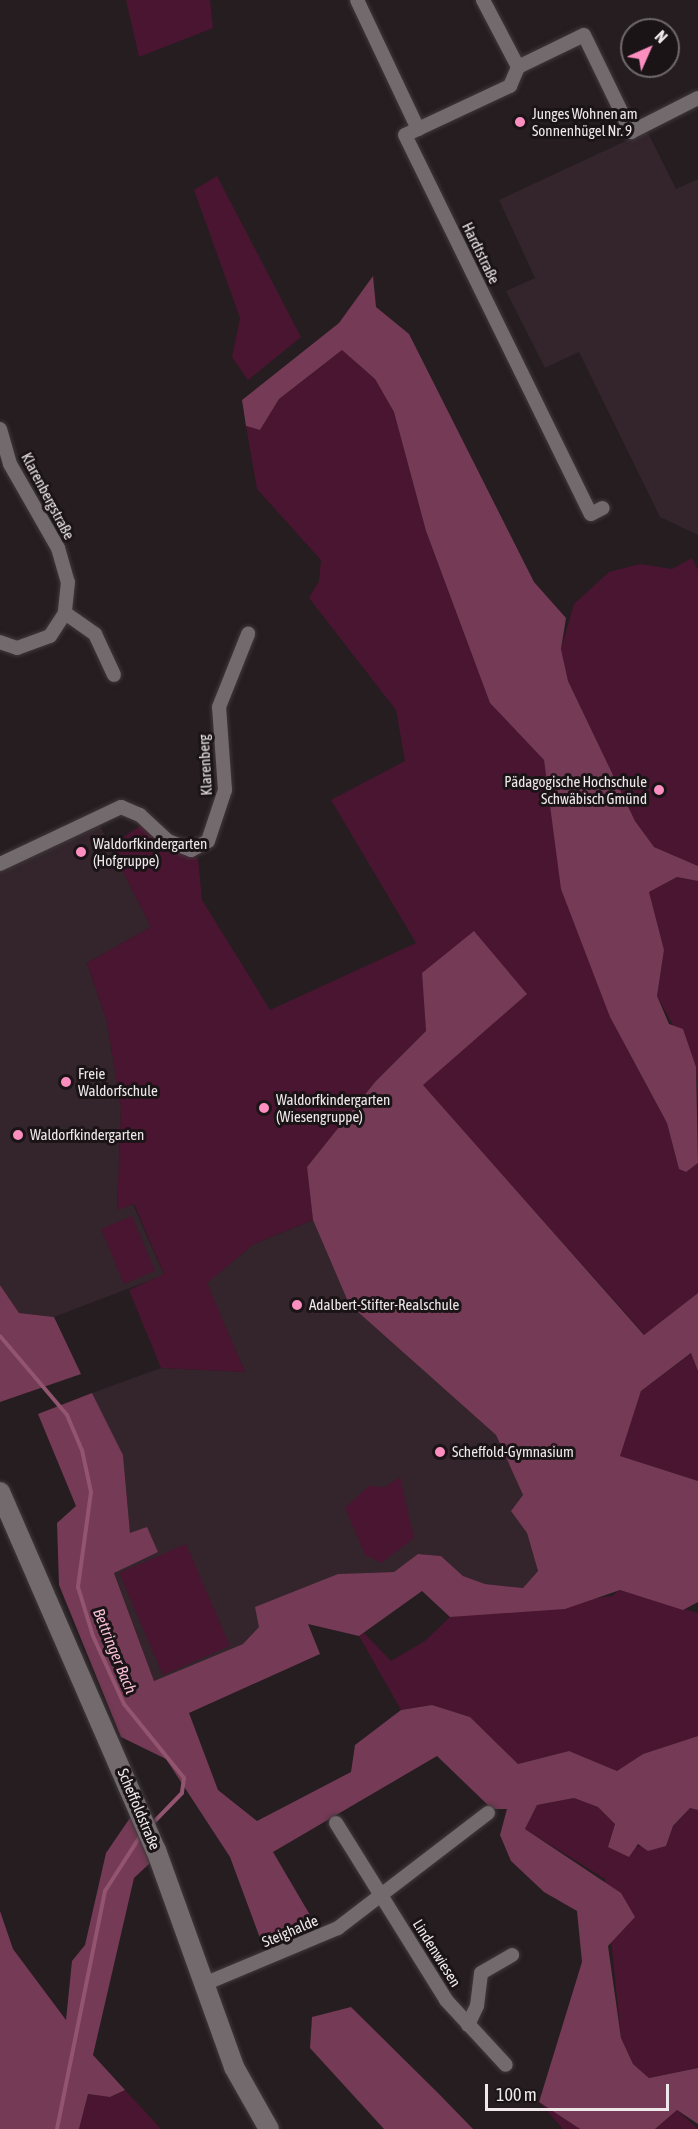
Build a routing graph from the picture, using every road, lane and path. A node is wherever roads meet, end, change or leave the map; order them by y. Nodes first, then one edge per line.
1 (357, 0) edge
2 (483, 0) edge
3 (518, 67) junction
4 (698, 98) edge
5 (418, 129) junction
6 (0, 429) edge
7 (603, 508) dead end
8 (65, 613) junction
9 (248, 634) dead end
10 (0, 642) edge
11 (114, 675) dead end
12 (0, 864) edge
13 (0, 1492) edge
14 (488, 1813) dead end
15 (336, 1823) dead end
16 (381, 1896) junction
17 (512, 1955) dead end
18 (204, 1984) junction
19 (468, 2025) junction
20 (506, 2065) dead end
21 (269, 2129) edge

1 - 5 street
2 - 3 street
3 - 4 street
3 - 5 street
5 - 7 street, Hardtstraße
6 - 8 street, Klarenbergstraße
8 - 10 street, Klarenbergstraße
8 - 11 street
9 - 12 street, Klarenberg
13 - 18 main road, Scheffoldstraße
14 - 16 street, Steighalde
15 - 16 street
16 - 18 street, Steighalde
16 - 19 street, Lindenwiesen
17 - 19 street, Lindenwiesen
18 - 21 main road, Scheffoldstraße
19 - 20 street, Lindenwiesen

